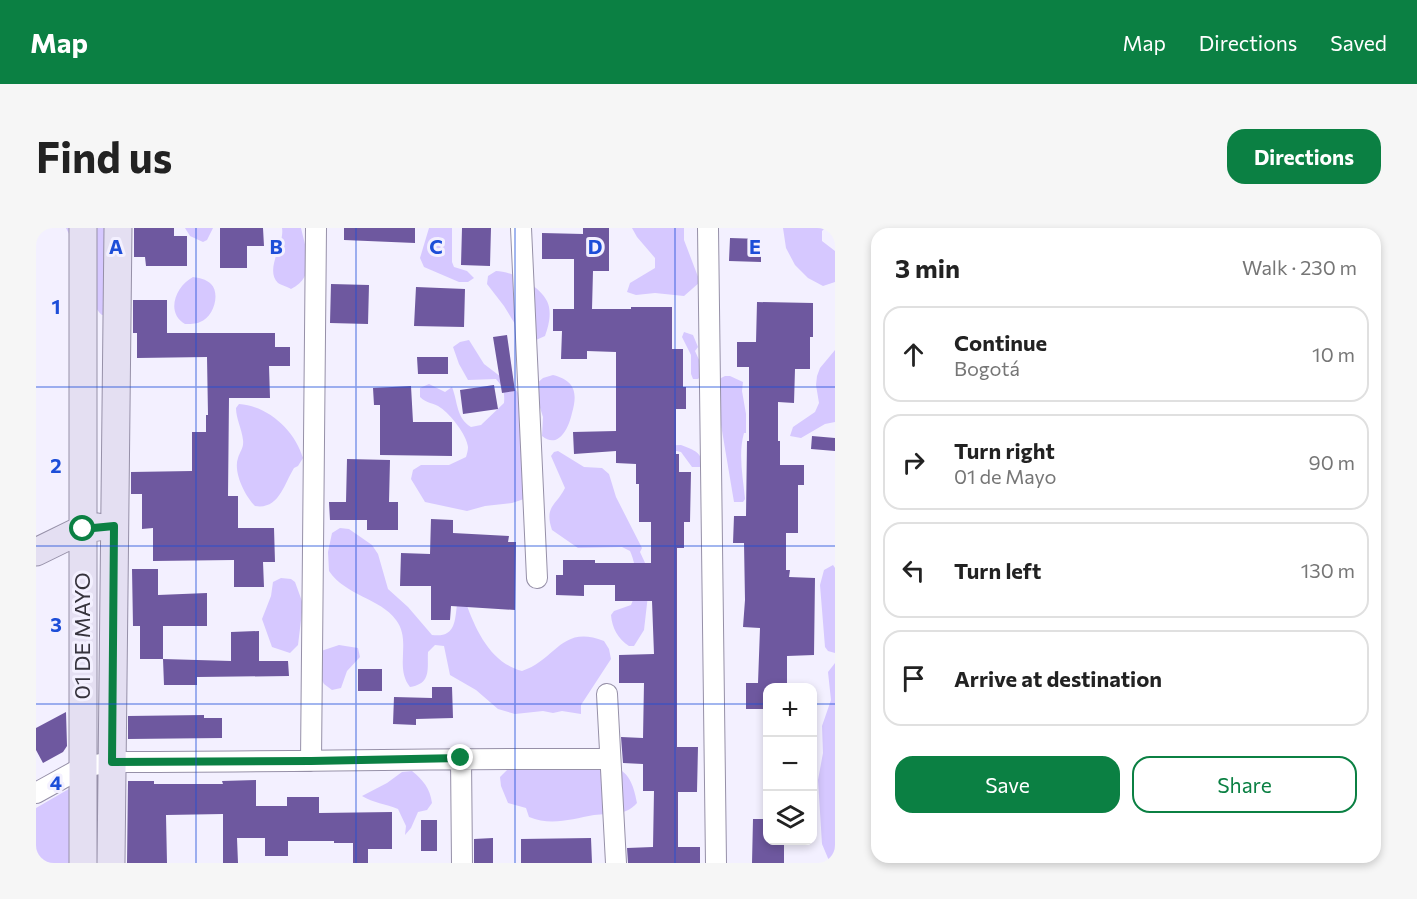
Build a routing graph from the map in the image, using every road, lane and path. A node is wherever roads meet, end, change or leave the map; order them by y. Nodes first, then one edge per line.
1 (83, 228) edge
2 (118, 228) edge
3 (316, 228) edge
4 (521, 228) edge
5 (708, 228) edge
6 (83, 357) junction
7 (116, 358) junction
8 (114, 526) junction
9 (83, 529) junction
10 (36, 552) edge
11 (537, 578) dead end
12 (607, 693) dead end
13 (461, 758) junction
14 (610, 759) junction
15 (311, 761) junction
16 (112, 762) junction
17 (83, 767) junction
18 (36, 793) edge
19 (83, 863) edge
20 (111, 863) edge
21 (462, 863) edge
22 (616, 863) edge
23 (716, 863) edge

1 - 6 street, 01 DE MAYO
2 - 7 street, 01 DE MAYO
3 - 15 street
4 - 11 street
5 - 23 street
6 - 7 street
6 - 9 street, 01 DE MAYO
7 - 8 street, 01 DE MAYO
8 - 9 street
8 - 16 street, 01 DE MAYO
9 - 10 street
9 - 17 street, 01 DE MAYO
12 - 14 street
13 - 14 street
13 - 15 street
13 - 21 street
14 - 22 street
15 - 16 street
16 - 17 street
16 - 20 street, 01 DE MAYO
17 - 18 street
17 - 19 street, 01 DE MAYO

